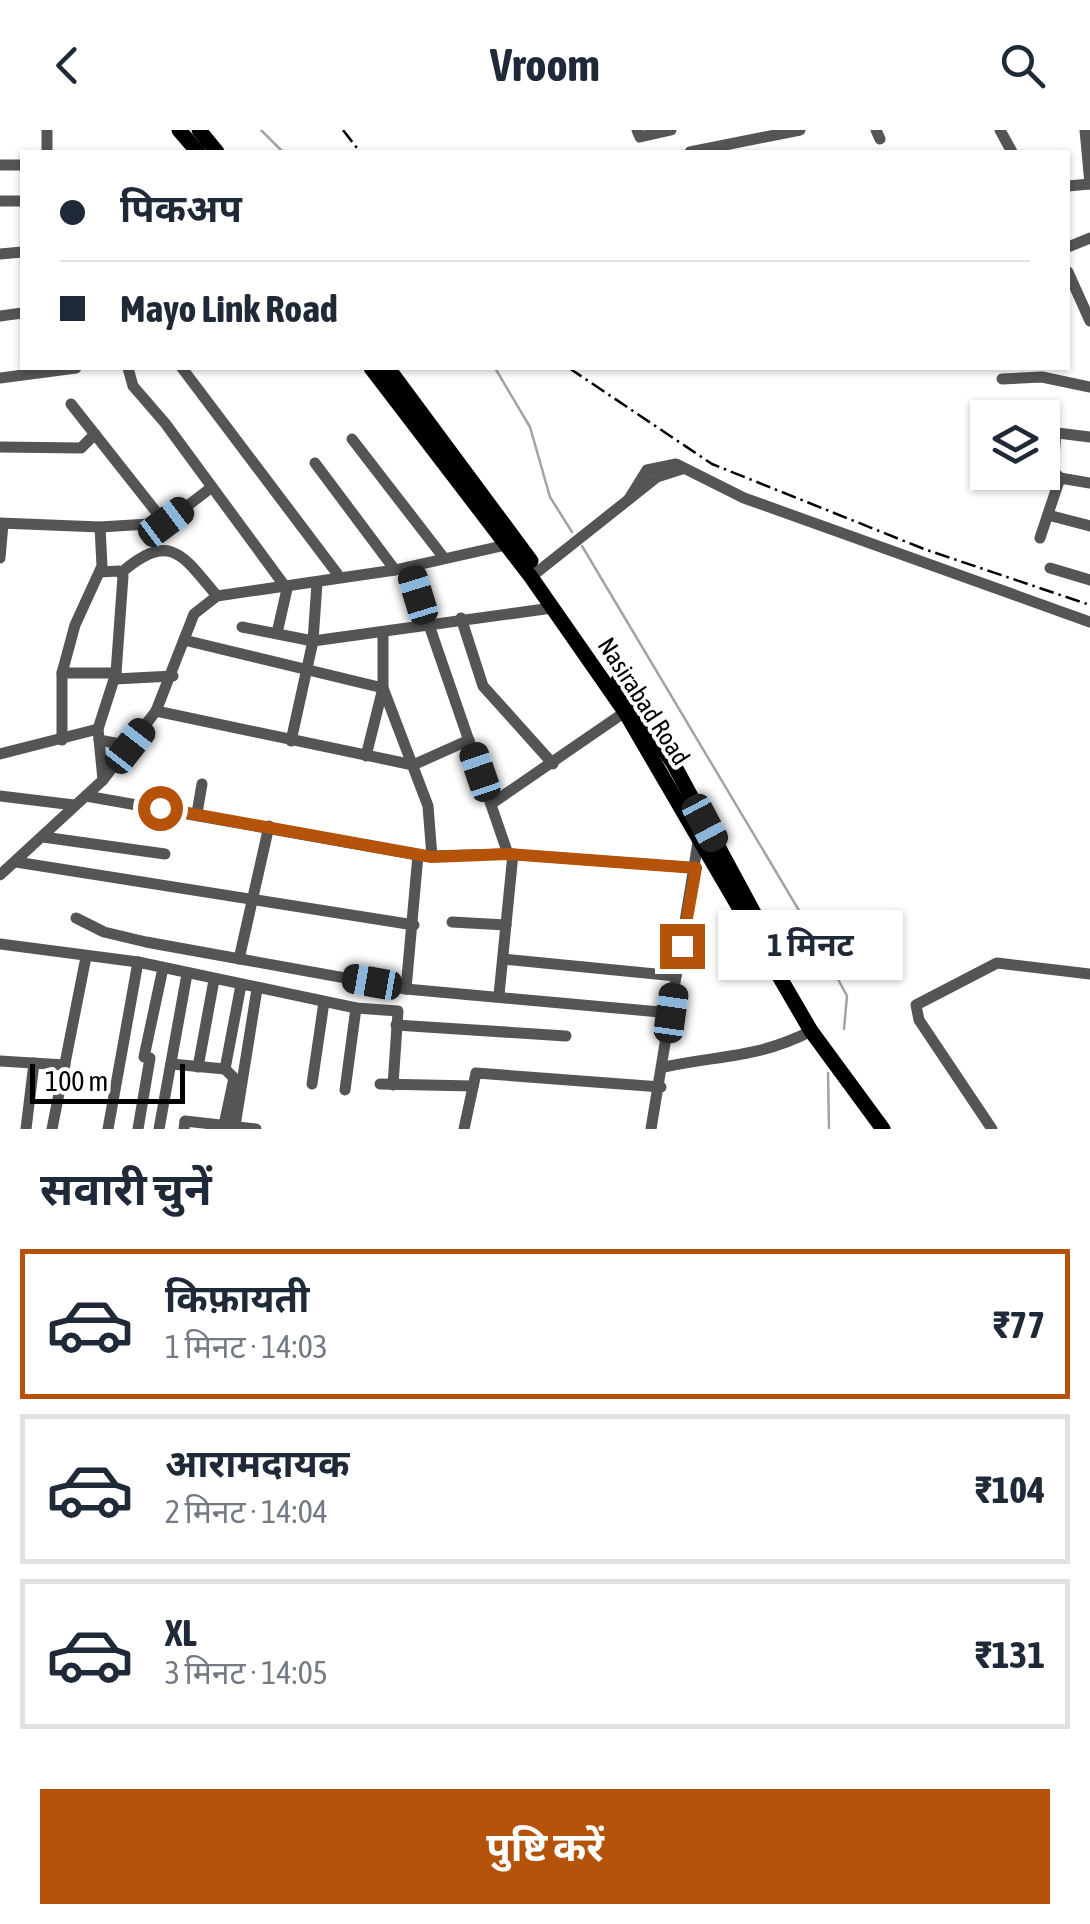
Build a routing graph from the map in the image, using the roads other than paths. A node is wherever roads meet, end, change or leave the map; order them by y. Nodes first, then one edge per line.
1 (179, 130) edge
2 (198, 130) edge
3 (637, 130) edge
4 (671, 130) edge
5 (1085, 130) edge
6 (791, 131) edge
7 (196, 150) edge
8 (215, 150) edge
9 (700, 150) edge
10 (1090, 184) edge
11 (1070, 276) edge
12 (1090, 321) edge
13 (61, 370) edge
14 (129, 370) edge
15 (184, 370) edge
16 (373, 370) edge
17 (389, 370) edge
18 (0, 378) edge
19 (1002, 379) dead end
20 (1090, 386) edge
21 (71, 404) dead end
22 (1060, 433) edge
23 (95, 434) junction
24 (1090, 437) edge
25 (352, 439) dead end
26 (0, 447) edge
27 (314, 463) dead end
28 (1060, 478) edge
29 (1090, 483) edge
30 (212, 488) junction
31 (1056, 490) edge
32 (1048, 515) junction
33 (166, 522) junction
34 (2, 524) edge
35 (1090, 526) edge
36 (100, 527) junction
37 (1040, 538) dead end
38 (506, 545) junction
39 (0, 558) edge
40 (444, 558) junction
41 (409, 567) junction
42 (1050, 568) dead end
43 (396, 570) junction
44 (100, 572) junction
45 (122, 572) junction
46 (535, 575) junction
47 (339, 576) junction
48 (1090, 580) edge
49 (317, 583) junction
50 (287, 589) junction
51 (218, 596) junction
52 (552, 608) junction
53 (461, 618) junction
54 (1090, 622) edge
55 (427, 623) junction
56 (242, 627) dead end
57 (277, 633) junction
58 (382, 633) junction
59 (184, 640) junction
60 (313, 641) junction
61 (307, 668) junction
62 (62, 674) junction
63 (115, 676) junction
64 (173, 676) junction
65 (383, 688) junction
66 (156, 711) junction
67 (625, 712) junction
68 (98, 734) junction
69 (62, 740) junction
70 (469, 740) junction
71 (291, 741) junction
72 (130, 746) junction
73 (0, 754) edge
74 (366, 756) junction
75 (552, 764) junction
76 (413, 765) junction
77 (103, 780) junction
78 (202, 784) dead end
79 (0, 796) edge
80 (86, 796) junction
81 (491, 804) junction
82 (74, 805) junction
83 (197, 813) junction
84 (268, 826) junction
85 (702, 830) junction
86 (43, 836) junction
87 (165, 854) dead end
88 (510, 854) junction
89 (418, 855) junction
90 (432, 857) junction
91 (16, 862) junction
92 (696, 868) junction
93 (0, 875) edge
94 (250, 900) junction
95 (76, 918) dead end
96 (452, 922) dead end
97 (414, 924) junction
98 (506, 925) junction
99 (0, 944) edge
100 (86, 957) junction
101 (240, 959) junction
102 (503, 959) junction
103 (138, 962) junction
104 (163, 968) junction
105 (188, 974) junction
106 (1090, 974) edge
107 (676, 976) junction
108 (214, 980) junction
109 (237, 985) junction
110 (400, 987) junction
111 (257, 989) junction
112 (499, 995) junction
113 (324, 1002) junction
114 (356, 1008) junction
115 (398, 1011) junction
116 (671, 1013) junction
117 (179, 1020) junction
118 (205, 1026) junction
119 (396, 1026) junction
120 (812, 1031) junction
121 (566, 1036) dead end
122 (121, 1054) junction
123 (147, 1058) junction
124 (0, 1062) edge
125 (34, 1063) junction
126 (171, 1063) junction
127 (65, 1065) junction
128 (198, 1067) junction
129 (664, 1067) junction
130 (225, 1069) junction
131 (312, 1084) dead end
132 (473, 1086) junction
133 (661, 1088) junction
134 (345, 1090) dead end
135 (230, 1126) junction
136 (26, 1129) edge
137 (52, 1129) edge
138 (108, 1129) edge
139 (138, 1129) edge
140 (159, 1129) edge
141 (184, 1129) edge
142 (253, 1129) edge
143 (464, 1129) edge
144 (651, 1129) edge
145 (883, 1129) edge
146 (896, 1129) edge
147 (992, 1129) edge

1 - 7 highway
2 - 8 highway
3 - 4 street
5 - 10 street
6 - 9 street
11 - 12 street
13 - 18 street
14 - 30 street
15 - 47 street
16 - 38 highway, Nasirabad Road
17 - 46 highway, Nasirabad Road
19 - 20 street
21 - 23 street
22 - 24 street
23 - 26 street
23 - 33 street
25 - 40 street
27 - 43 street
28 - 29 street
30 - 33 street
30 - 50 street
31 - 32 street
32 - 35 street
32 - 37 street
33 - 36 street
34 - 36 street
34 - 39 street
36 - 44 street
38 - 40 street
38 - 46 highway, Nasirabad Road
40 - 41 street
41 - 43 street
41 - 55 street
42 - 48 street
43 - 47 street
44 - 45 street
44 - 62 street
45 - 51 street
45 - 63 street
46 - 52 highway, Nasirabad Road
46 - 54 street
46 - 85 highway, Nasirabad Road
47 - 49 street
49 - 50 street
49 - 60 street
50 - 51 street
50 - 57 street
51 - 59 street
52 - 53 street
52 - 67 highway, Nasirabad Road
53 - 55 street
53 - 75 street
55 - 58 street
55 - 70 street
56 - 57 street
57 - 60 street
58 - 60 street
58 - 65 street
59 - 61 street
59 - 64 street
60 - 61 street
61 - 65 street
61 - 71 street
62 - 63 street
62 - 69 street
63 - 64 street
63 - 68 street
64 - 66 street
65 - 74 street
65 - 76 street
66 - 71 street
66 - 72 street
67 - 75 street
67 - 85 highway, Nasirabad Road
68 - 69 street
68 - 72 street
68 - 77 street
69 - 73 street
70 - 76 street
70 - 81 street
71 - 74 street
72 - 77 street
74 - 76 street
75 - 81 street
76 - 90 street
77 - 80 street
78 - 83 street
79 - 82 street
80 - 82 street
80 - 83 street
81 - 88 street
82 - 86 street
83 - 84 street
84 - 89 street
84 - 94 street
85 - 92 street
85 - 120 highway, Nasirabad Road
85 - 146 highway, Nasirabad Road
86 - 87 street
86 - 91 street
88 - 90 street
88 - 92 street
88 - 98 street
89 - 90 street
89 - 97 street
91 - 93 street
91 - 94 street
92 - 107 street
94 - 97 street
94 - 101 street
95 - 101 street
96 - 98 street
97 - 110 street
98 - 102 street
99 - 100 street
100 - 103 street
100 - 127 street
101 - 109 street
101 - 110 street
102 - 107 street
102 - 112 street
103 - 104 street
103 - 122 street
104 - 105 street
104 - 123 street
105 - 108 street
105 - 117 street
106 - 147 street
107 - 116 street
108 - 109 street
108 - 118 street
109 - 111 street
109 - 130 street
110 - 112 street
110 - 115 street
111 - 113 street
111 - 135 street
112 - 116 street
113 - 114 street
113 - 131 street
114 - 115 street
114 - 134 street
115 - 119 street
116 - 129 street
117 - 118 street
117 - 126 street
118 - 128 street
119 - 121 street
119 - 132 street
120 - 129 street
120 - 145 highway, Nasirabad Road
122 - 123 street
122 - 138 street
123 - 126 street
123 - 139 street
124 - 125 street
125 - 127 street
125 - 136 street
126 - 128 street
126 - 140 street
127 - 137 street
128 - 130 street
129 - 133 street
130 - 135 street
132 - 133 street
132 - 143 street
133 - 144 street
135 - 141 street
135 - 142 street

